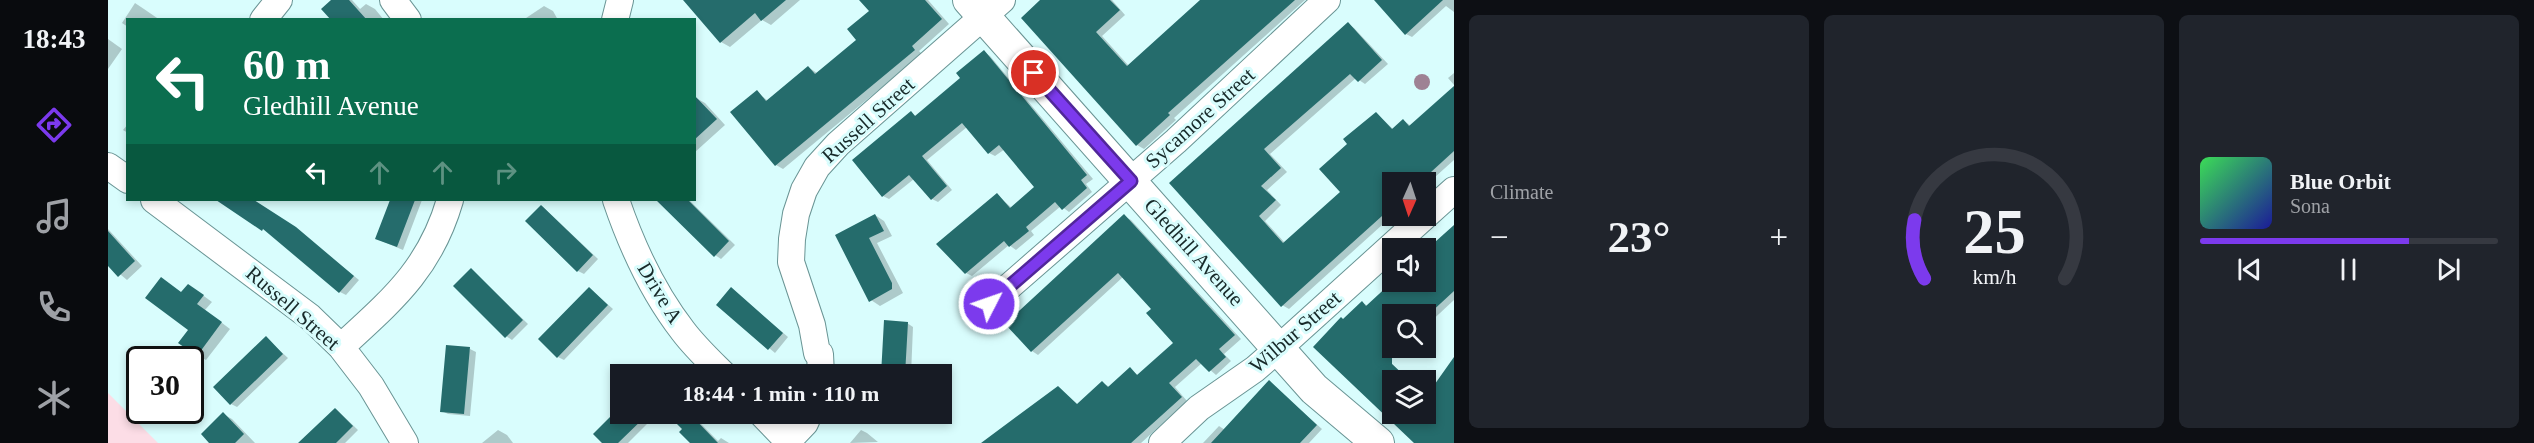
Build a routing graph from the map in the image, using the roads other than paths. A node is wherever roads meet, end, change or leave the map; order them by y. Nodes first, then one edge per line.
1 (279, 0) edge
2 (393, 0) edge
3 (620, 0) edge
4 (1327, 0) edge
5 (985, 6) edge
6 (265, 18) edge
7 (406, 18) edge
8 (616, 18) edge
9 (108, 166) edge
10 (126, 179) edge
11 (1131, 181) junction
12 (1454, 190) edge
13 (157, 201) edge
14 (450, 201) edge
15 (616, 201) edge
16 (1436, 206) edge
17 (1414, 226) edge
18 (989, 304) dead end
19 (340, 347) junction
20 (1279, 348) junction
21 (714, 364) edge
22 (820, 364) edge
23 (771, 424) edge
24 (804, 424) edge
25 (787, 442) edge
26 (405, 443) edge
27 (1162, 443) edge
28 (1378, 443) edge

1 - 6 street
2 - 7 street
3 - 8 street
4 - 11 street, Sycamore Street
5 - 11 street, Gledhill Avenue
5 - 22 street, Russell Street
9 - 10 street
11 - 18 street, Sycamore Street
11 - 20 street, Gledhill Avenue
12 - 16 street, Wilbur Street
13 - 19 street, Russell Street
14 - 19 street
15 - 21 street, Drive A
17 - 20 street, Wilbur Street
19 - 26 street, Russell Street
20 - 27 street, Wilbur Street
20 - 28 street, Gledhill Avenue
23 - 25 street
24 - 25 street

